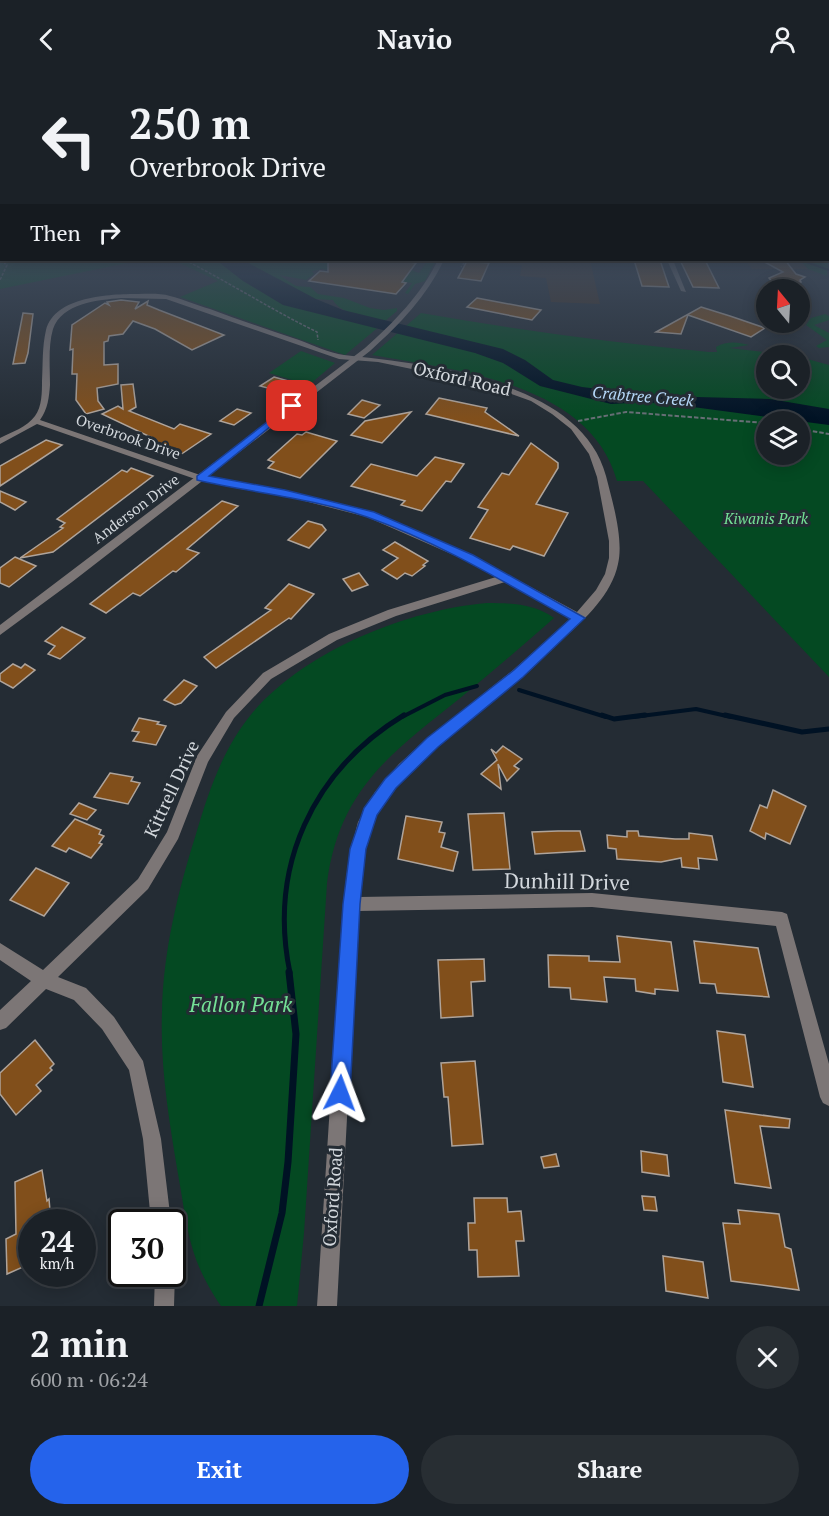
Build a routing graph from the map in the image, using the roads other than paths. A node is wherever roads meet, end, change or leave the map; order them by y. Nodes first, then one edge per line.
1 (75, 306) edge
2 (194, 306) edge
3 (411, 306) edge
4 (355, 357) junction
5 (36, 421) junction
6 (0, 441) edge
7 (201, 478) junction
8 (506, 578) junction
9 (579, 618) junction
10 (0, 631) edge
11 (351, 904) junction
12 (0, 951) edge
13 (44, 980) junction
14 (0, 1022) edge
15 (829, 1097) edge
16 (160, 1209) edge
17 (165, 1287) edge
18 (164, 1306) edge
19 (327, 1306) edge

1 - 5 street, Oxford Road
2 - 4 street, Oxford Road
3 - 4 street, Anderson Drive
4 - 7 street, Anderson Drive
4 - 9 street, Oxford Road
5 - 6 street
5 - 7 street, Overbrook Drive
7 - 8 street, Overbrook Drive
7 - 10 street, Anderson Drive
8 - 9 street, Overbrook Drive
8 - 13 street, Kittrell Drive
9 - 11 street, Oxford Road
11 - 15 street, Dunhill Drive
11 - 19 street, Oxford Road
12 - 13 street
13 - 14 street, Kittrell Drive
13 - 16 street
17 - 18 street

